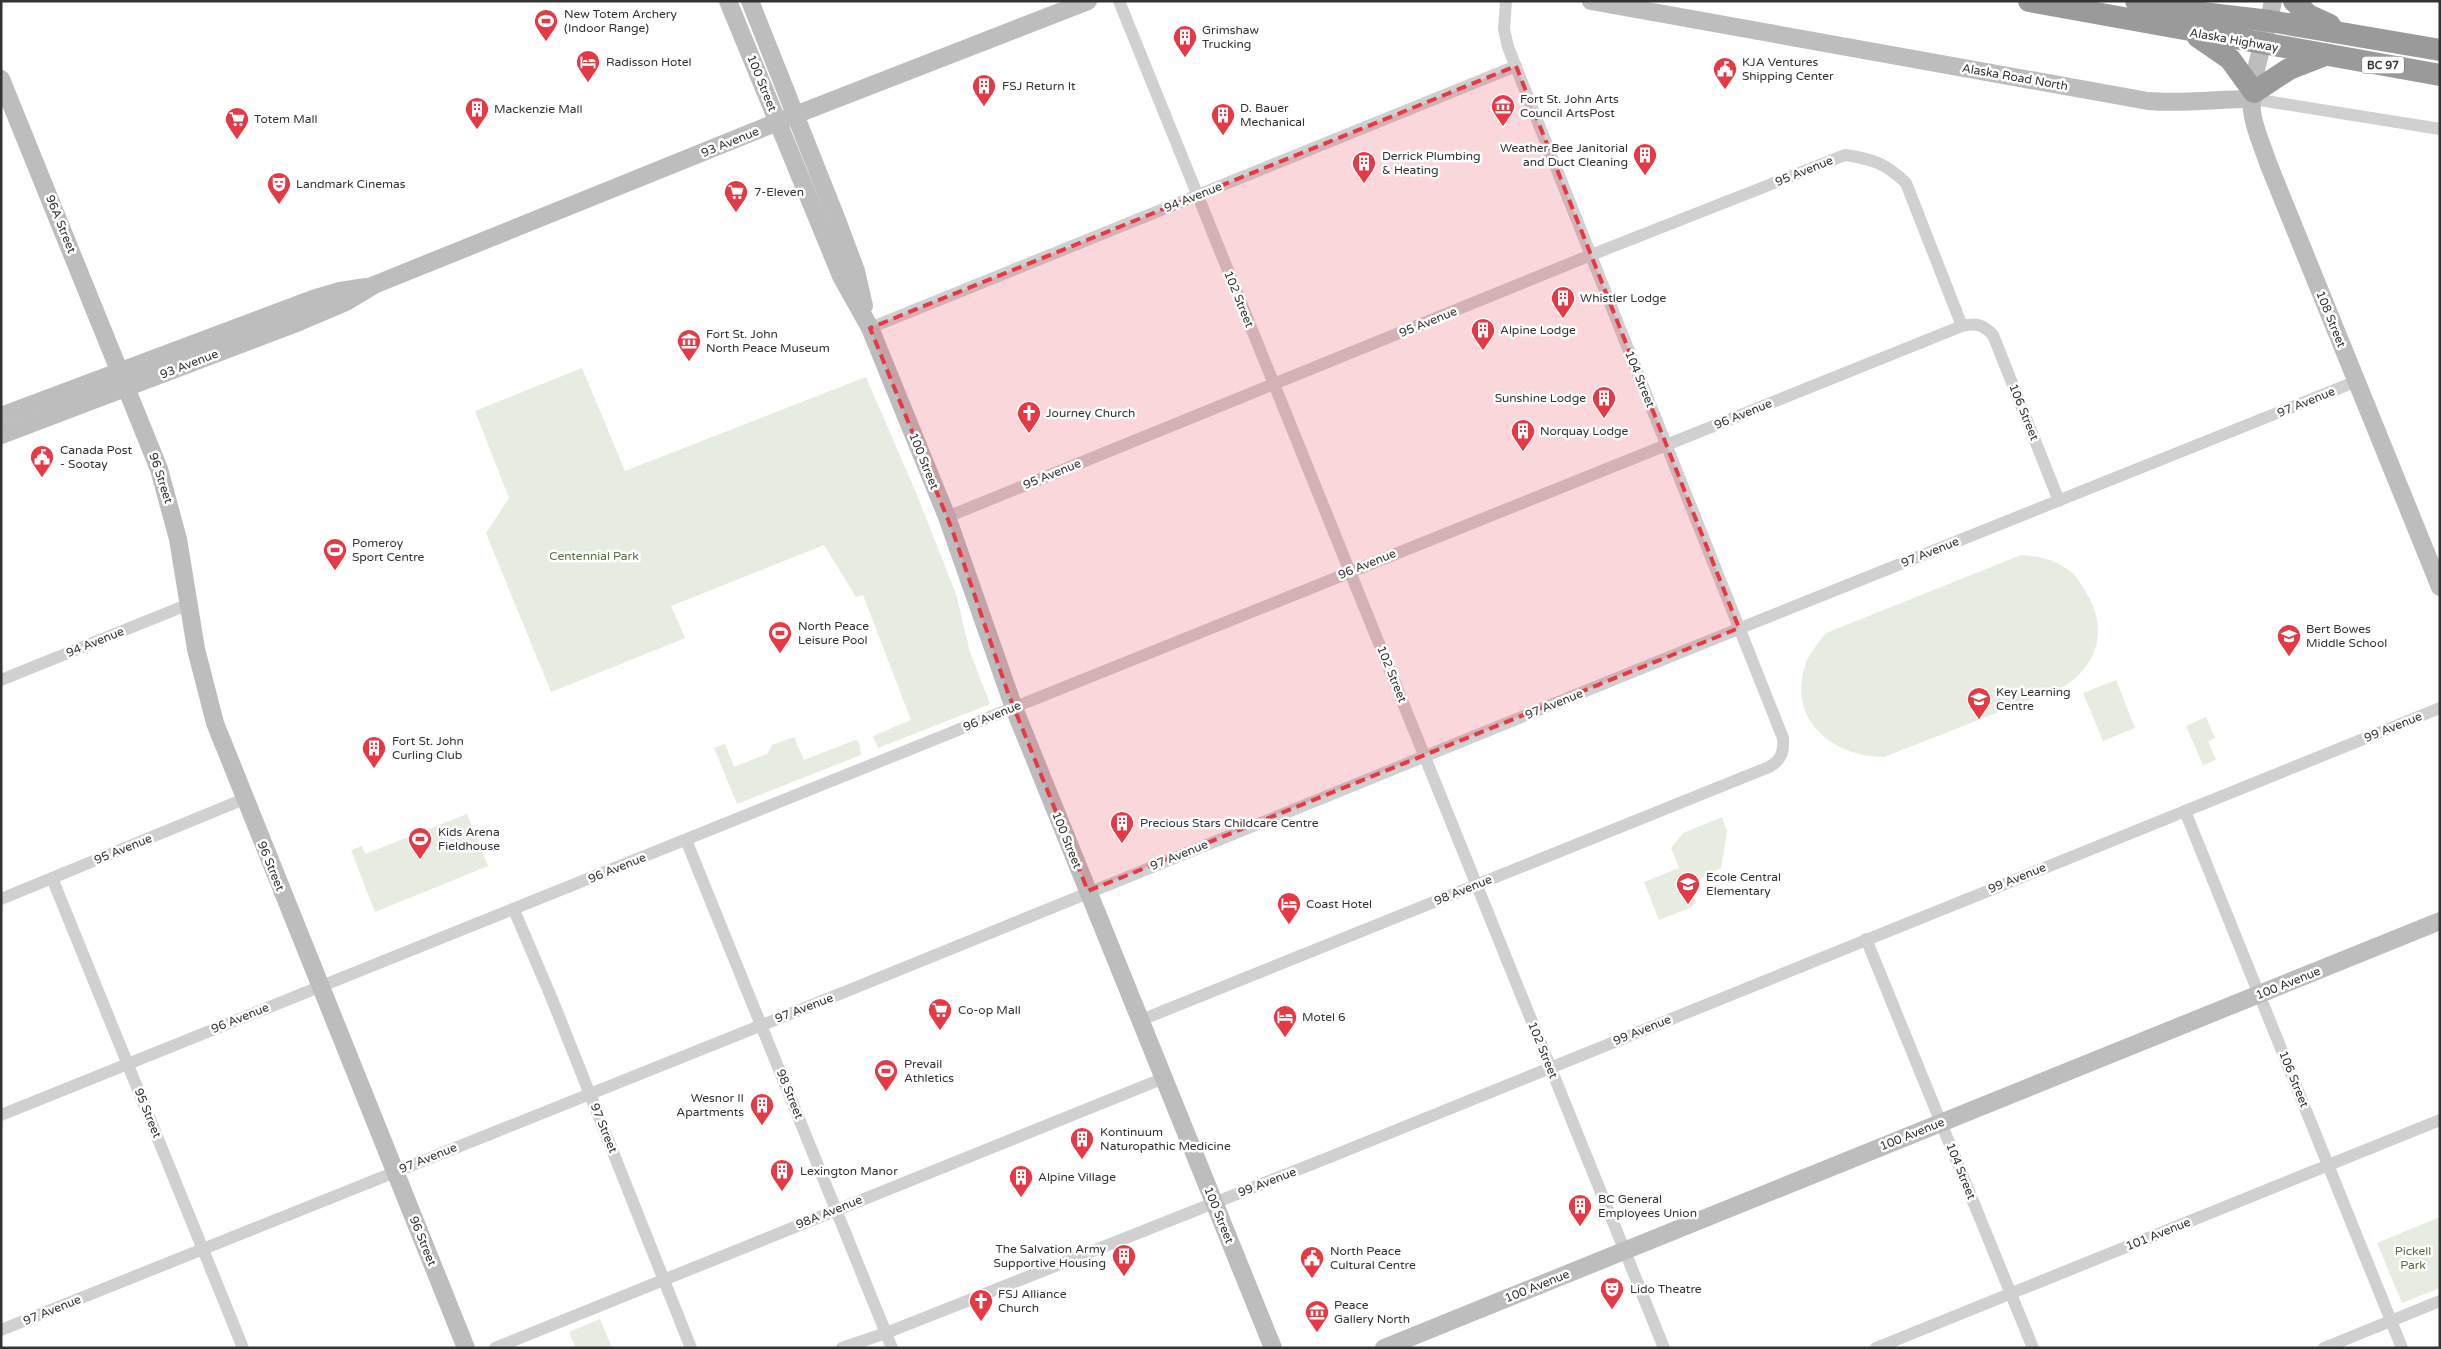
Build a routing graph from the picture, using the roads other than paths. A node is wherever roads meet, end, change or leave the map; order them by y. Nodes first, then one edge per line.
1 (728, 1) edge
2 (744, 1) edge
3 (1088, 1) edge
4 (1119, 1) edge
5 (1506, 1) edge
6 (1591, 1) edge
7 (2029, 1) edge
8 (2136, 1) edge
9 (2241, 1) edge
10 (2294, 1) edge
11 (752, 8) edge
12 (2271, 11) edge
13 (2202, 13) junction
14 (2189, 32) junction
15 (2349, 34) junction
16 (2263, 45) junction
17 (2440, 50) edge
18 (2325, 55) junction
19 (1516, 66) junction
20 (2440, 75) edge
21 (1, 79) edge
22 (2253, 96) junction
23 (795, 115) junction
24 (778, 122) junction
25 (2440, 129) edge
26 (1197, 195) junction
27 (1591, 255) junction
28 (374, 285) junction
29 (1962, 326) junction
30 (1984, 326) joint
31 (870, 328) junction
32 (120, 370) junction
33 (2357, 381) junction
34 (1274, 386) junction
35 (127, 387) junction
36 (1, 416) edge
37 (1, 435) edge
38 (1666, 445) junction
39 (2059, 501) junction
40 (947, 517) junction
41 (1350, 571) junction
42 (2440, 587) edge
43 (189, 604) junction
44 (1739, 628) junction
45 (1, 680) edge
46 (1014, 708) junction
47 (2440, 708) edge
48 (1782, 756) joint
49 (1425, 757) junction
50 (244, 799) junction
51 (2185, 811) junction
52 (686, 840) junction
53 (52, 878) junction
54 (1477, 885) junction
55 (1088, 891) junction
56 (1, 900) edge
57 (514, 910) junction
58 (2440, 921) edge
59 (1866, 939) junction
60 (320, 986) junction
61 (2259, 994) junction
62 (1141, 1020) junction
63 (762, 1024) junction
64 (127, 1064) junction
65 (1550, 1068) junction
66 (1164, 1078) junction
67 (590, 1093) junction
68 (1, 1115) edge
69 (2440, 1120) edge
70 (1941, 1122) junction
71 (2328, 1165) junction
72 (395, 1172) junction
73 (1214, 1203) junction
74 (837, 1208) junction
75 (202, 1250) junction
76 (1624, 1251) junction
77 (664, 1280) junction
78 (2011, 1293) junction
79 (2440, 1301) edge
80 (2391, 1320) junction
81 (1, 1330) edge
82 (886, 1333) junction
83 (243, 1348) edge
84 (466, 1348) edge
85 (495, 1348) edge
86 (691, 1348) edge
87 (842, 1348) edge
88 (892, 1348) edge
89 (1273, 1348) edge
90 (1384, 1348) edge
91 (1664, 1348) edge
92 (1876, 1348) edge
93 (2033, 1348) edge
94 (2324, 1348) edge
95 (2402, 1348) edge

1 - 24 main road, 100 Street
2 - 11 main road, 100 Street
3 - 23 main road, 93 Avenue
4 - 26 street, 102 Street
5 - 19 street, 104 Street
6 - 22 main road, Alaska Road North
7 - 14 highway, Alaska Highway / BC 97
8 - 13 highway, Alaska Highway / BC 97
9 - 13 highway
10 - 15 highway
11 - 23 main road, 100 Street
12 - 13 highway, Alaska Highway / BC 97
12 - 15 highway, Alaska Highway / BC 97
12 - 16 main road, 108 Street
14 - 16 highway, Alaska Highway / BC 97
14 - 22 highway
15 - 17 highway, Alaska Highway / BC 97
16 - 18 highway, Alaska Highway / BC 97
16 - 22 main road, 108 Street
18 - 20 highway, Alaska Highway / BC 97
18 - 22 highway
19 - 26 street, 94 Avenue
19 - 27 street, 104 Street
21 - 32 main road, 96A Street
22 - 25 street, Alaska Road North
22 - 33 main road, 108 Street
23 - 24 main road, 93 Avenue
23 - 31 main road, 100 Street
24 - 28 main road, 93 Avenue
24 - 31 main road, 100 Street
26 - 31 street, 94 Avenue
26 - 34 street, 102 Street
27 - 29 street, 95 Avenue
27 - 34 street, 95 Avenue
27 - 38 street, 104 Street
28 - 32 main road, 93 Avenue
28 - 35 main road, 93 Avenue
29 - 30 street, 96 Avenue
29 - 38 street, 96 Avenue
30 - 39 street, 106 Street
31 - 40 main road, 100 Street
32 - 35 main road, 96 Street
32 - 36 main road, 93 Avenue
33 - 39 street, 97 Avenue
33 - 42 main road, 108 Street
34 - 40 street, 95 Avenue
34 - 41 street, 102 Street
35 - 37 main road, 93 Avenue
35 - 43 main road, 96 Street
38 - 41 street, 96 Avenue
38 - 44 street, 104 Street
39 - 44 street, 97 Avenue
40 - 46 main road, 100 Street
41 - 46 street, 96 Avenue
41 - 49 street, 102 Street
43 - 45 street, 94 Avenue
43 - 50 main road, 96 Street
44 - 48 street, 104 Street
44 - 49 street, 97 Avenue
46 - 52 street, 96 Avenue
46 - 55 main road, 100 Street
47 - 51 street, 99 Avenue
48 - 54 street, 98 Avenue
49 - 54 street, 102 Street
49 - 55 street, 97 Avenue
50 - 53 street, 95 Avenue
50 - 60 main road, 96 Street
51 - 59 street, 99 Avenue
51 - 61 street, 106 Street
52 - 57 street, 96 Avenue
52 - 63 street, 98 Street
53 - 56 street, 95 Avenue
53 - 64 street, 95 Street
54 - 62 street, 98 Avenue
54 - 65 street, 102 Street
55 - 62 main road, 100 Street
55 - 63 street, 97 Avenue
57 - 60 street, 96 Avenue
57 - 67 street, 97 Street
58 - 61 main road, 100 Avenue
59 - 65 street, 99 Avenue
59 - 70 street, 104 Street
60 - 64 street, 96 Avenue
60 - 72 main road, 96 Street
61 - 70 main road, 100 Avenue
61 - 71 street, 106 Street
62 - 66 main road, 100 Street
63 - 67 street, 97 Avenue
63 - 74 street, 98 Street
64 - 68 street, 96 Avenue
64 - 75 street, 95 Street
65 - 73 street, 99 Avenue
65 - 76 street, 102 Street
66 - 73 main road, 100 Street
66 - 74 street, 98A Avenue
67 - 72 street, 97 Avenue
67 - 77 street, 97 Street
69 - 71 street, 101 Avenue
70 - 76 main road, 100 Avenue
70 - 78 street, 104 Street
71 - 78 street, 101 Avenue
71 - 80 street, 106 Street
72 - 75 street, 97 Avenue
72 - 84 main road, 96 Street
73 - 82 street, 99 Avenue
73 - 89 main road, 100 Street
74 - 77 street, 98A Avenue
74 - 82 street, 98 Street
75 - 81 street, 97 Avenue
75 - 83 street, 95 Street
76 - 90 main road, 100 Avenue
76 - 91 street, 102 Street
77 - 85 street, 98A Avenue
77 - 86 street, 97 Street
78 - 92 street, 101 Avenue
78 - 93 street, 104 Street
79 - 80 street
80 - 94 street
80 - 95 street, 106 Street
82 - 87 street, 99 Avenue
82 - 88 street, 98 Street

